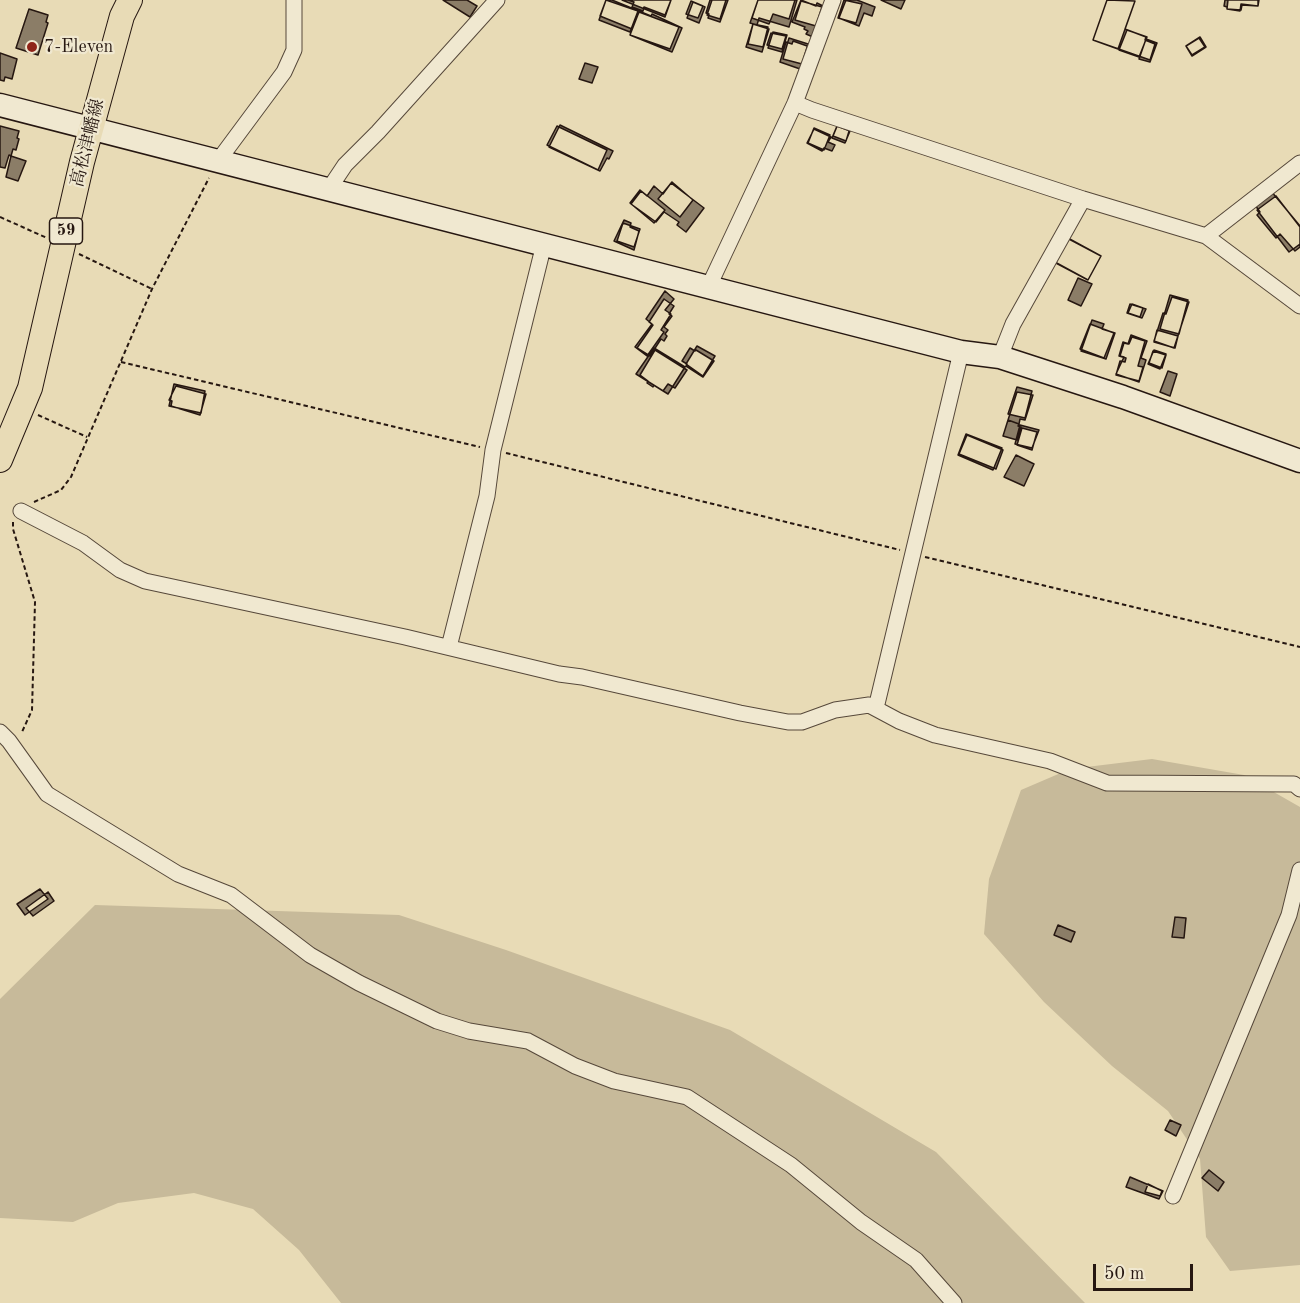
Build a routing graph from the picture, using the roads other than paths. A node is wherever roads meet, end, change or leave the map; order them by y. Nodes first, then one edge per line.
1 (130, 0) edge
2 (294, 0) edge
3 (497, 0) edge
4 (833, 0) edge
5 (795, 103) junction
6 (0, 105) edge
7 (91, 128) junction
8 (218, 161) junction
9 (1300, 163) edge
10 (329, 189) junction
11 (1083, 199) junction
12 (1206, 236) junction
13 (544, 244) junction
14 (709, 286) junction
15 (1300, 306) edge
16 (961, 352) junction
17 (1000, 357) junction
18 (0, 460) edge
19 (1300, 461) edge
20 (21, 511) road end
21 (449, 647) junction
22 (876, 708) junction
23 (5, 736) edge
24 (1300, 789) edge
25 (1300, 870) edge
26 (1173, 1196) dead end
27 (954, 1303) edge

1 - 7 main road, 高松津幡線 / 59
2 - 8 street
3 - 10 street
4 - 5 street
5 - 11 street
5 - 14 street
6 - 7 street
7 - 8 street
7 - 18 main road, 高松津幡線 / 59
8 - 10 street
9 - 12 street
10 - 13 street
11 - 12 street
11 - 17 street
12 - 15 street
13 - 14 street
13 - 21 street
14 - 16 street
16 - 17 street
16 - 22 street
17 - 19 street
20 - 21 street
21 - 22 street
22 - 24 street
23 - 27 street
25 - 26 street

